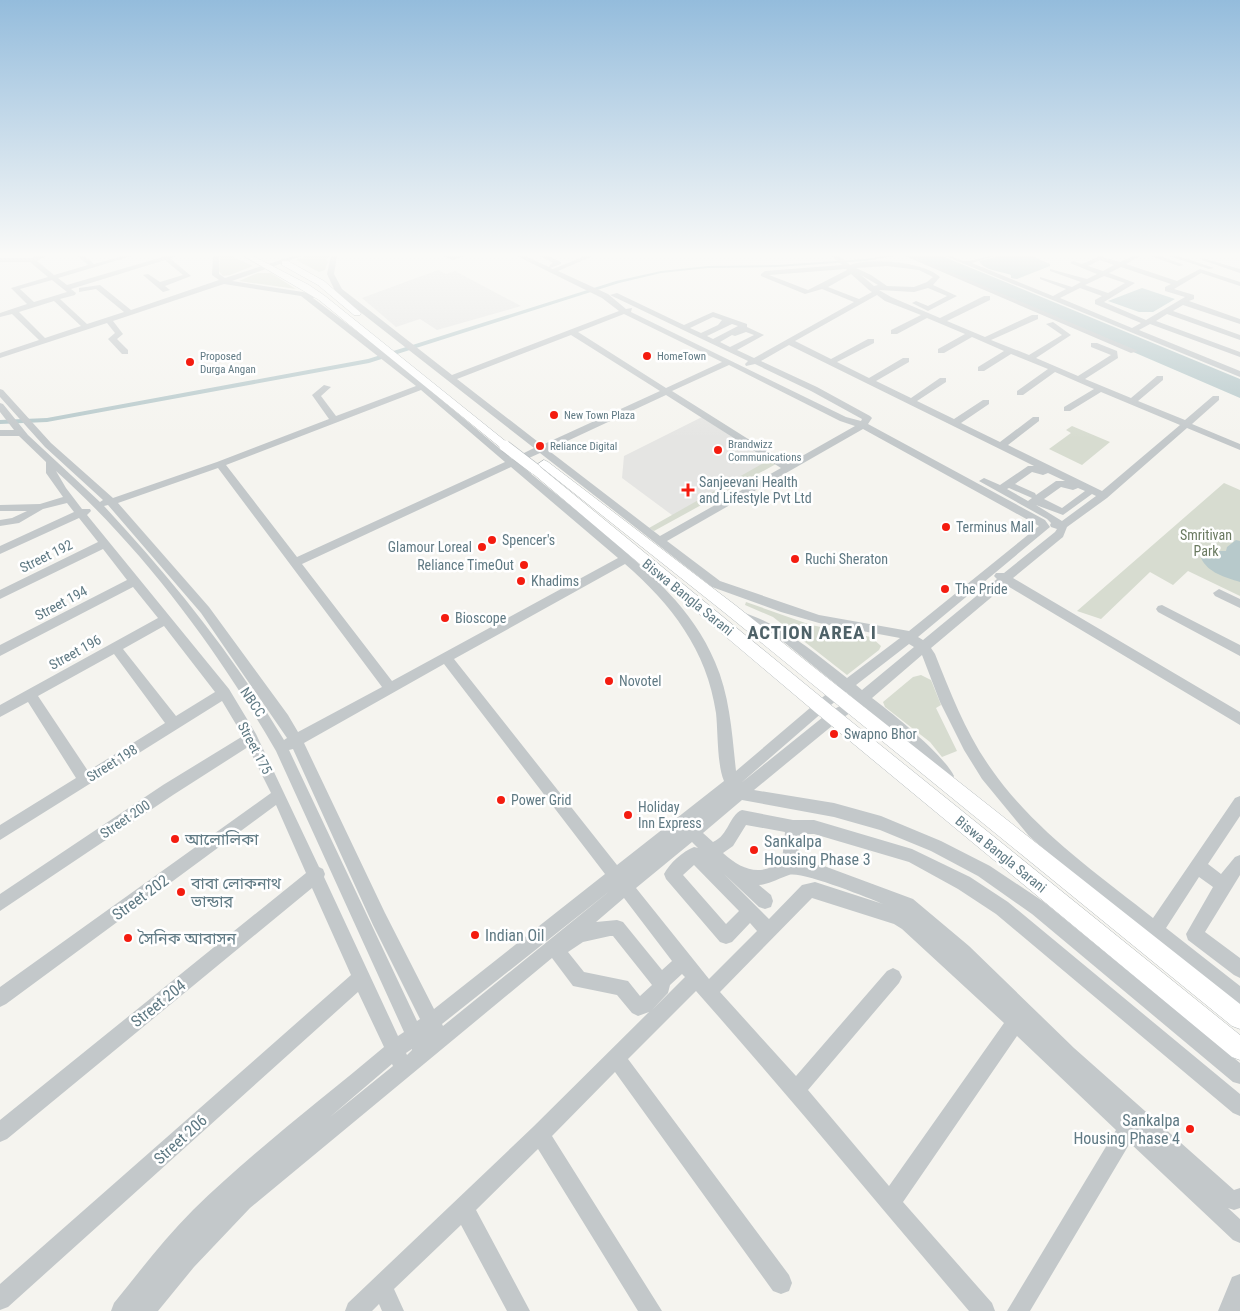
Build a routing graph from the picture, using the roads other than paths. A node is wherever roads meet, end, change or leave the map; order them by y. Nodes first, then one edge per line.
1 (20, 317) edge
2 (76, 317) edge
3 (109, 317) edge
4 (117, 317) edge
5 (335, 317) edge
6 (344, 317) edge
7 (368, 317) edge
8 (610, 317) edge
9 (645, 317) edge
10 (645, 317) edge
11 (661, 317) edge
12 (706, 317) edge
13 (721, 317) edge
14 (831, 317) edge
15 (923, 317) edge
16 (932, 317) edge
17 (949, 317) edge
18 (1035, 317) dead end
19 (1054, 317) edge
20 (1101, 317) edge
21 (1137, 317) edge
22 (1157, 317) edge
23 (1162, 317) edge
24 (1185, 317) edge
25 (1210, 317) edge
26 (1217, 317) edge
27 (109, 320) junction
28 (941, 321) junction
29 (1149, 322) junction
30 (1050, 324) dead end
31 (84, 325) junction
32 (1239, 327) edge
33 (684, 328) junction
34 (1134, 330) junction
35 (572, 332) junction
36 (894, 332) dead end
37 (702, 334) junction
38 (971, 334) junction
39 (1230, 334) junction
40 (42, 338) junction
41 (764, 338) dead end
42 (1240, 338) edge
43 (788, 340) junction
44 (986, 340) junction
45 (1220, 340) junction
46 (716, 341) junction
47 (871, 341) dead end
48 (1094, 345) dead end
49 (1212, 345) junction
50 (1240, 348) edge
51 (1011, 350) junction
52 (941, 351) dead end
53 (1134, 351) dead end
54 (0, 352) edge
55 (125, 352) dead end
56 (412, 352) junction
57 (387, 354) junction
58 (1198, 354) junction
59 (732, 355) junction
60 (1240, 355) edge
61 (0, 356) edge
62 (1030, 358) junction
63 (906, 360) dead end
64 (833, 361) junction
65 (751, 362) junction
66 (1240, 365) edge
67 (1054, 368) junction
68 (982, 369) dead end
69 (1240, 374) edge
70 (452, 378) junction
71 (1160, 378) dead end
72 (1079, 379) junction
73 (944, 380) dead end
74 (870, 381) junction
75 (327, 387) dead end
76 (421, 387) junction
77 (1101, 388) junction
78 (664, 390) junction
79 (0, 392) edge
80 (1020, 393) dead end
81 (1216, 398) dead end
82 (912, 401) junction
83 (986, 402) dead end
84 (1132, 402) junction
85 (0, 406) edge
86 (1068, 409) dead end
87 (1036, 419) dead end
88 (334, 420) junction
89 (956, 422) junction
90 (863, 423) junction
91 (1186, 424) junction
92 (21, 425) junction
93 (0, 433) edge
94 (1240, 434) edge
95 (1230, 442) junction
96 (510, 444) junction
97 (1002, 445) junction
98 (1240, 447) edge
99 (539, 457) junction
100 (510, 461) junction
101 (51, 462) junction
102 (220, 464) junction
103 (785, 466) junction
104 (1057, 475) junction
105 (1004, 487) junction
106 (1087, 494) junction
107 (1100, 498) junction
108 (69, 499) junction
109 (1030, 501) junction
110 (104, 503) junction
111 (40, 507) junction
112 (0, 508) edge
113 (80, 514) junction
114 (0, 523) edge
115 (1045, 525) junction
116 (1062, 526) junction
117 (655, 538) junction
118 (106, 543) junction
119 (0, 550) edge
120 (626, 558) junction
121 (293, 560) junction
122 (998, 575) junction
123 (135, 581) junction
124 (1219, 593) dead end
125 (0, 595) edge
126 (1240, 604) edge
127 (1162, 609) dead end
128 (165, 620) junction
129 (910, 637) junction
130 (115, 647) junction
131 (924, 647) junction
132 (0, 651) edge
133 (1240, 651) edge
134 (446, 658) junction
135 (391, 689) junction
136 (841, 690) junction
137 (224, 693) junction
138 (30, 694) junction
139 (856, 702) junction
140 (0, 711) edge
141 (827, 712) junction
142 (1240, 719) edge
143 (174, 724) junction
144 (251, 738) junction
145 (296, 741) junction
146 (281, 748) junction
147 (86, 779) junction
148 (737, 788) junction
149 (280, 795) junction
150 (1240, 803) edge
151 (793, 827) junction
152 (0, 833) edge
153 (694, 833) junction
154 (678, 846) junction
155 (711, 850) junction
156 (662, 858) junction
157 (689, 858) junction
158 (1240, 862) edge
159 (788, 866) junction
160 (1197, 866) junction
161 (675, 871) junction
162 (734, 872) junction
163 (317, 874) junction
164 (621, 881) junction
165 (1223, 885) junction
166 (765, 901) dead end
167 (0, 903) edge
168 (750, 911) junction
169 (1155, 930) junction
170 (769, 931) junction
171 (684, 962) junction
172 (1240, 969) edge
173 (893, 977) dead end
174 (361, 978) junction
175 (661, 982) junction
176 (703, 984) junction
177 (1240, 997) edge
178 (0, 998) edge
179 (1240, 1018) edge
180 (1016, 1022) junction
181 (430, 1023) junction
182 (414, 1036) junction
183 (440, 1040) junction
184 (1240, 1049) edge
185 (394, 1051) junction
186 (423, 1053) junction
187 (616, 1058) junction
188 (404, 1068) junction
189 (1240, 1075) edge
190 (796, 1090) junction
191 (1240, 1106) edge
192 (1128, 1128) junction
193 (0, 1132) edge
194 (540, 1134) junction
195 (1240, 1198) edge
196 (890, 1203) junction
197 (462, 1208) junction
198 (1240, 1233) edge
199 (781, 1283) dead end
200 (1240, 1285) edge
201 (382, 1286) junction
202 (0, 1299) edge
203 (122, 1311) edge
204 (144, 1311) edge
205 (356, 1311) edge
206 (393, 1311) edge
207 (519, 1311) edge
208 (651, 1311) edge
209 (983, 1311) edge
210 (1018, 1311) edge
211 (1229, 1311) edge

1 - 40 street
2 - 31 street
3 - 31 street
4 - 27 street
5 - 57 street
6 - 57 main road, Biswa Bangla Sarani
7 - 56 main road, Biswa Bangla Sarani
8 - 35 street
9 - 59 street
10 - 65 street
11 - 33 street
12 - 33 street
13 - 37 street
14 - 43 street
15 - 36 street
16 - 28 street
17 - 28 street
18 - 44 street
19 - 53 street
20 - 34 street
21 - 29 street
22 - 29 street
23 - 45 street
24 - 39 street
25 - 32 street
26 - 32 street
27 - 55 street
27 - 61 street
28 - 38 street
29 - 34 street
29 - 49 street
30 - 62 street
31 - 40 street
32 - 39 street
33 - 37 street
34 - 58 street
35 - 70 street
35 - 78 street
37 - 46 street
37 - 46 street
38 - 44 street
38 - 52 street
39 - 42 street
39 - 45 street
40 - 54 street
41 - 59 street
43 - 64 street
43 - 65 street
44 - 51 street
45 - 49 street
45 - 50 street
46 - 59 street
46 - 59 street
47 - 64 street
48 - 72 street
49 - 58 street
49 - 60 street
51 - 62 street
51 - 68 street
56 - 70 street
56 - 96 main road, Biswa Bangla Sarani
57 - 76 street
57 - 96 main road, Biswa Bangla Sarani
58 - 66 street
58 - 69 street
59 - 65 street
59 - 78 street
59 - 90 street
62 - 67 street
63 - 74 street
64 - 74 street
65 - 90 street
67 - 72 street
67 - 80 street
70 - 99 street
71 - 84 street
72 - 77 street
73 - 82 street
74 - 82 street
75 - 88 street
76 - 88 street
76 - 100 street
77 - 84 street
77 - 86 street
78 - 99 street
78 - 103 street
79 - 92 street
81 - 91 street
82 - 89 street
83 - 89 street
84 - 91 street
85 - 92 street, NBCC
87 - 97 street
88 - 102 street
89 - 97 street
90 - 103 street
90 - 105 street
90 - 115 street
91 - 95 street
91 - 107 street
92 - 93 street
92 - 101 street, NBCC
92 - 110 street
94 - 95 street
95 - 98 street
96 - 99 main road, Biswa Bangla Sarani, bridge
97 - 104 street
99 - 100 street
99 - 117 street
99 - 136 main road, Biswa Bangla Sarani
99 - 141 main road, Biswa Bangla Sarani
100 - 120 street
100 - 121 street
101 - 108 street, Street 175
101 - 110 street, NBCC
102 - 110 street
102 - 121 street
103 - 117 street
104 - 105 street
104 - 107 street
104 - 109 street
105 - 109 street
106 - 107 street
106 - 109 street
106 - 109 street
107 - 116 street
108 - 111 street
108 - 113 street, Street 175
109 - 116 street
110 - 113 street
110 - 145 street
110 - 146 street, NBCC
111 - 112 street
111 - 114 street
113 - 118 street, Street 175
113 - 119 street
115 - 116 street
115 - 122 street
116 - 122 street
117 - 129 street
118 - 123 street, Street 175
118 - 125 street, Street 192
120 - 134 street
120 - 148 street
121 - 135 street
122 - 129 street
122 - 131 street
122 - 142 street
123 - 128 street, Street 175
123 - 132 street, Street 194
124 - 126 street
127 - 133 street
128 - 130 street, Street 196
128 - 137 street, Street 175
129 - 131 street
129 - 136 street
130 - 138 street, Street 196
130 - 143 street
131 - 139 street
131 - 169 street
134 - 135 street
134 - 164 street
135 - 145 street
136 - 139 main road, Biswa Bangla Sarani
136 - 141 street
137 - 143 street, Street 198
137 - 144 street, Street 175
138 - 140 street, Street 196
138 - 147 street
139 - 141 street
139 - 179 main road, Biswa Bangla Sarani
141 - 148 street
141 - 184 main road, Biswa Bangla Sarani
143 - 147 street, Street 198
144 - 149 street, Street 175
144 - 167 street, Street 200
145 - 146 street
145 - 181 street
146 - 182 street, NBCC
147 - 152 street, Street 198
148 - 153 street
148 - 164 street
148 - 189 street
149 - 163 street, Street 175
149 - 178 street, Street 202
150 - 160 street
151 - 155 street
151 - 159 street
151 - 191 street
153 - 154 street
153 - 155 street
154 - 156 street
154 - 157 street
155 - 162 street
156 - 161 street
156 - 164 street
157 - 161 street
157 - 168 street
158 - 165 street
159 - 162 street
159 - 195 street
160 - 165 street
160 - 169 street
161 - 168 street
162 - 166 street
163 - 174 street, Street 175
163 - 193 street, Street 204
164 - 171 street
164 - 181 street
164 - 183 street
165 - 172 street
168 - 170 street
169 - 177 street
170 - 176 street
170 - 180 street
171 - 175 street
171 - 176 street
173 - 190 street
174 - 185 street, Street 175
174 - 202 street, Street 206
175 - 175 street
176 - 187 street
176 - 190 street
180 - 192 street
180 - 196 street
181 - 182 street
181 - 183 street
182 - 185 street
182 - 186 street, NBCC
183 - 186 street
185 - 188 street, Street 175
185 - 203 street
186 - 188 street
187 - 194 street
187 - 199 street
188 - 204 street
190 - 196 street
192 - 198 street
192 - 210 street
194 - 197 street
194 - 208 street
196 - 209 street
197 - 201 street
197 - 207 street
200 - 211 street
201 - 205 street
201 - 206 street

